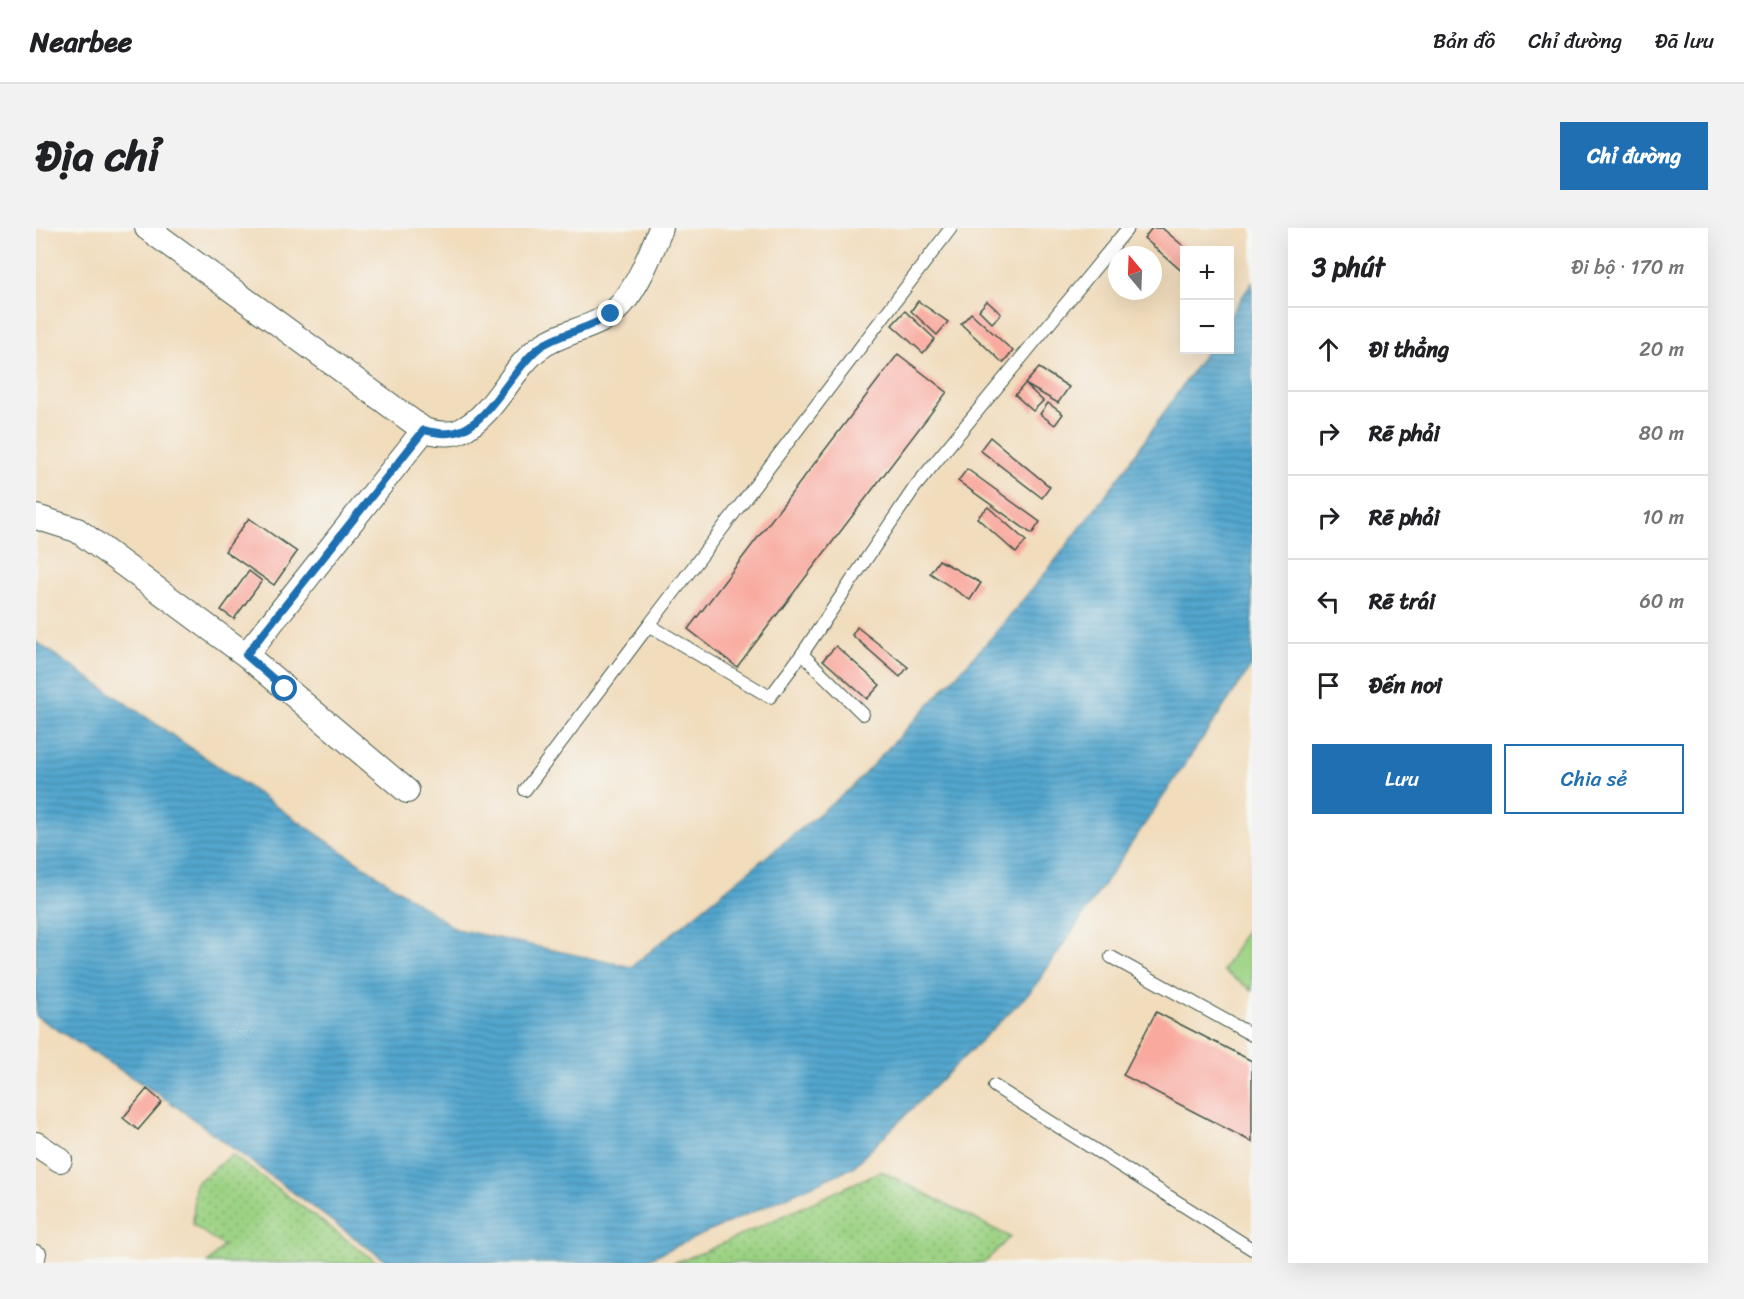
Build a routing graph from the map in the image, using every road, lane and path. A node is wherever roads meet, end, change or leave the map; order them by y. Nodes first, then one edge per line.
1 (147, 228) edge
2 (660, 228) edge
3 (951, 228) edge
4 (1128, 228) edge
5 (424, 430) junction
6 (36, 517) edge
7 (649, 625) junction
8 (802, 654) junction
9 (246, 655) junction
10 (863, 714) dead end
11 (525, 790) dead end
12 (407, 791) dead end
13 (1111, 957) dead end
14 (1252, 1035) edge
15 (994, 1086) dead end
16 (36, 1144) edge
17 (60, 1160) dead end
18 (1252, 1249) edge
19 (36, 1251) edge
20 (38, 1263) edge

1 - 5 street
2 - 5 street
3 - 7 lane
4 - 8 lane
5 - 9 street
6 - 9 street
7 - 8 lane
7 - 11 lane
8 - 10 lane
9 - 12 street
13 - 14 lane
15 - 18 lane
16 - 17 street
19 - 20 lane

